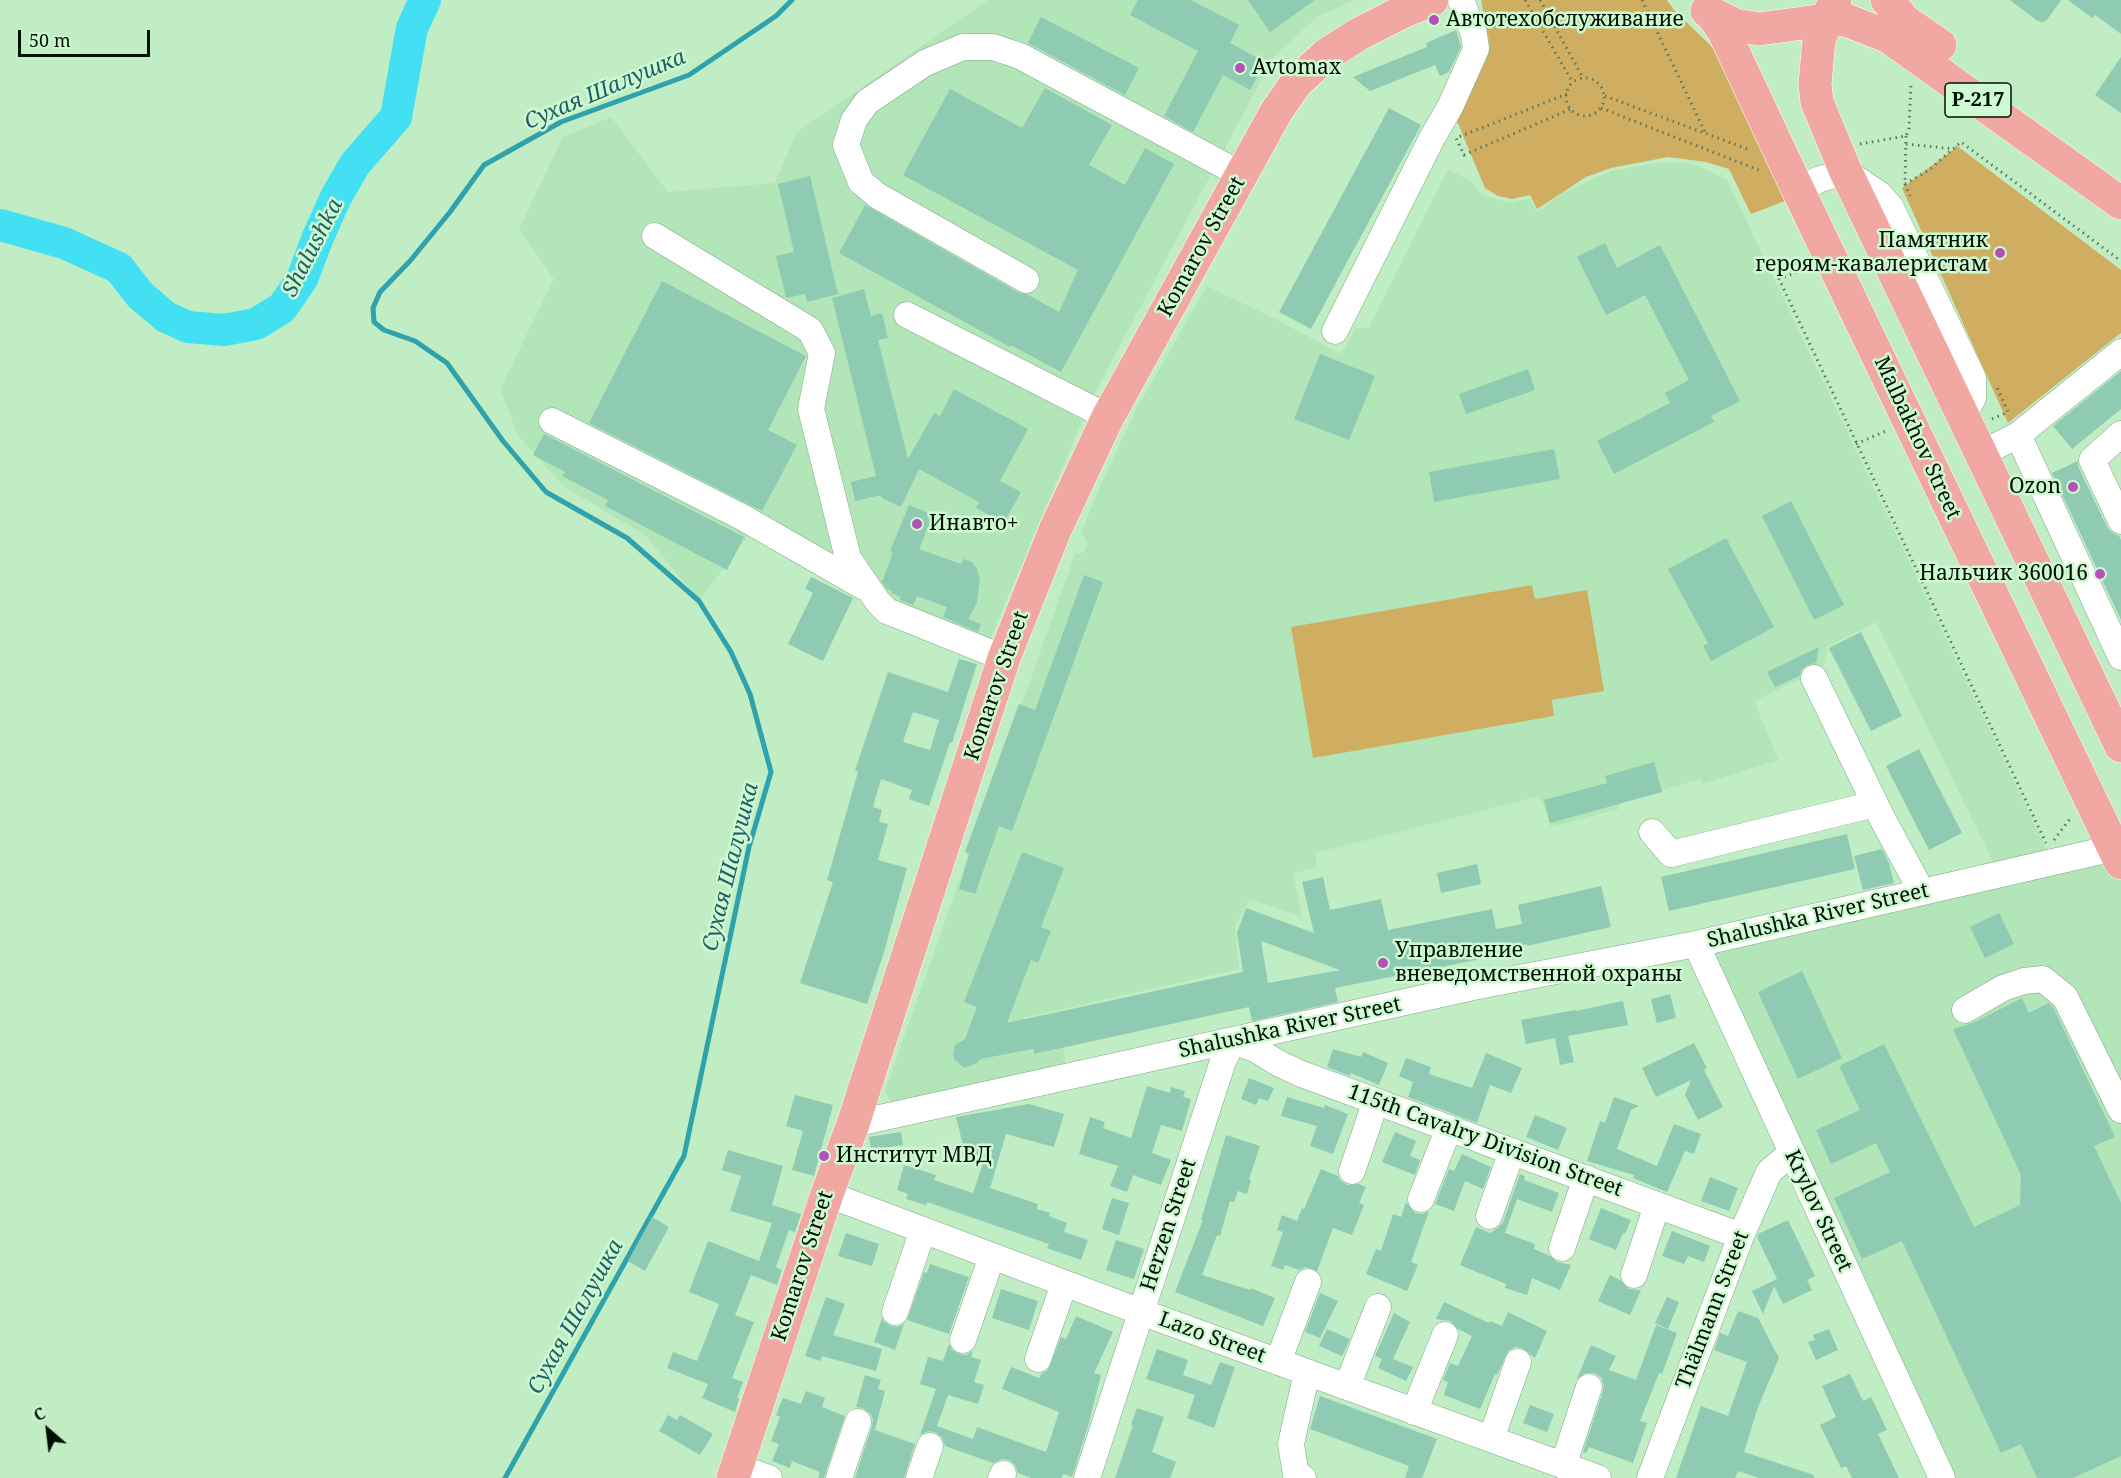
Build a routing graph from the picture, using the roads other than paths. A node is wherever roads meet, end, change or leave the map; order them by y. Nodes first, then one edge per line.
1 (1431, 0) edge
2 (1461, 0) edge
3 (1887, 0) edge
4 (1703, 7) edge
5 (1831, 7) edge
6 (1850, 159) junction
7 (1242, 175) junction
8 (2121, 177) edge
9 (1784, 182) junction
10 (2121, 203) edge
11 (655, 236) dead end
12 (1026, 280) dead end
13 (907, 315) dead end
14 (1335, 331) dead end
15 (2121, 352) edge
16 (1108, 417) junction
17 (552, 421) dead end
18 (2121, 434) edge
19 (2018, 435) junction
20 (1981, 454) junction
21 (2121, 521) edge
22 (870, 591) junction
23 (1004, 658) junction
24 (2121, 659) edge
25 (2088, 677) junction
26 (1814, 678) dead end
27 (2121, 746) edge
28 (1875, 804) junction
29 (1652, 832) dead end
30 (2117, 856) edge
31 (1922, 892) junction
32 (1696, 944) junction
33 (1965, 1010) dead end
34 (1233, 1041) junction
35 (1376, 1101) junction
36 (2121, 1110) edge
37 (853, 1124) junction
38 (1449, 1128) junction
39 (1512, 1151) junction
40 (1791, 1153) junction
41 (1352, 1171) dead end
42 (1586, 1178) junction
43 (827, 1194) junction
44 (1421, 1199) dead end
45 (1657, 1205) junction
46 (1489, 1216) dead end
47 (923, 1230) junction
48 (1741, 1236) junction
49 (1562, 1248) dead end
50 (992, 1256) junction
51 (1635, 1275) dead end
52 (1308, 1282) dead end
53 (1064, 1284) junction
54 (1378, 1307) dead end
55 (895, 1312) dead end
56 (1141, 1312) junction
57 (1445, 1335) dead end
58 (963, 1340) dead end
59 (1038, 1359) dead end
60 (1278, 1362) junction
61 (1518, 1362) dead end
62 (1307, 1372) junction
63 (1347, 1387) junction
64 (1589, 1388) dead end
65 (1414, 1412) junction
66 (858, 1422) dead end
67 (1491, 1439) junction
68 (930, 1446) dead end
69 (1563, 1466) junction
70 (735, 1472) edge
71 (769, 1478) edge
72 (839, 1478) edge
73 (919, 1478) edge
74 (1087, 1478) edge
75 (1303, 1478) edge
76 (1598, 1478) edge
77 (1650, 1478) edge
78 (1942, 1478) edge

1 - 7 main road, Komarov Street
2 - 14 street
3 - 8 main road, Р-217
4 - 5 main road
4 - 9 main road, Malbakhov Street
5 - 6 main road
5 - 10 main road, Р-217
6 - 9 street
6 - 20 main road
7 - 12 street
7 - 16 main road, Komarov Street
9 - 30 main road, Malbakhov Street
11 - 22 street
13 - 16 street
15 - 19 street
16 - 23 main road, Komarov Street
17 - 22 street
18 - 21 street
19 - 20 street
19 - 24 street
20 - 25 main road
22 - 23 street
23 - 37 main road, Komarov Street
24 - 25 street
25 - 27 main road
26 - 28 street
28 - 29 street
28 - 31 street
30 - 31 street, Shalushka River Street
31 - 32 street, Shalushka River Street
32 - 34 street, Shalushka River Street
32 - 40 street, Krylov Street
33 - 36 street
34 - 35 street, 115th Cavalry Division Street
34 - 37 street, Shalushka River Street
34 - 56 street, Herzen Street
35 - 38 street, 115th Cavalry Division Street
35 - 41 street
37 - 43 main road, Komarov Street
38 - 39 street, 115th Cavalry Division Street
38 - 44 street
39 - 42 street, 115th Cavalry Division Street
39 - 46 street
40 - 48 street, Thälmann Street
40 - 78 street, Krylov Street
42 - 45 street, 115th Cavalry Division Street
42 - 49 street
43 - 47 street, Lazo Street
43 - 70 main road, Komarov Street
45 - 48 street, 115th Cavalry Division Street
45 - 51 street
47 - 50 street, Lazo Street
47 - 55 street
48 - 77 street, Thälmann Street
50 - 53 street, Lazo Street
50 - 58 street
52 - 60 street
53 - 56 street, Lazo Street
53 - 59 street
54 - 63 street
56 - 60 street, Lazo Street
56 - 74 street, Herzen Street
57 - 65 street
60 - 62 street, Lazo Street
61 - 67 street
62 - 63 street, Lazo Street
62 - 75 street
63 - 65 street, Lazo Street
64 - 69 street
65 - 67 street, Lazo Street
66 - 72 street
67 - 69 street, Lazo Street
68 - 73 street
69 - 76 street, Lazo Street
70 - 71 street

